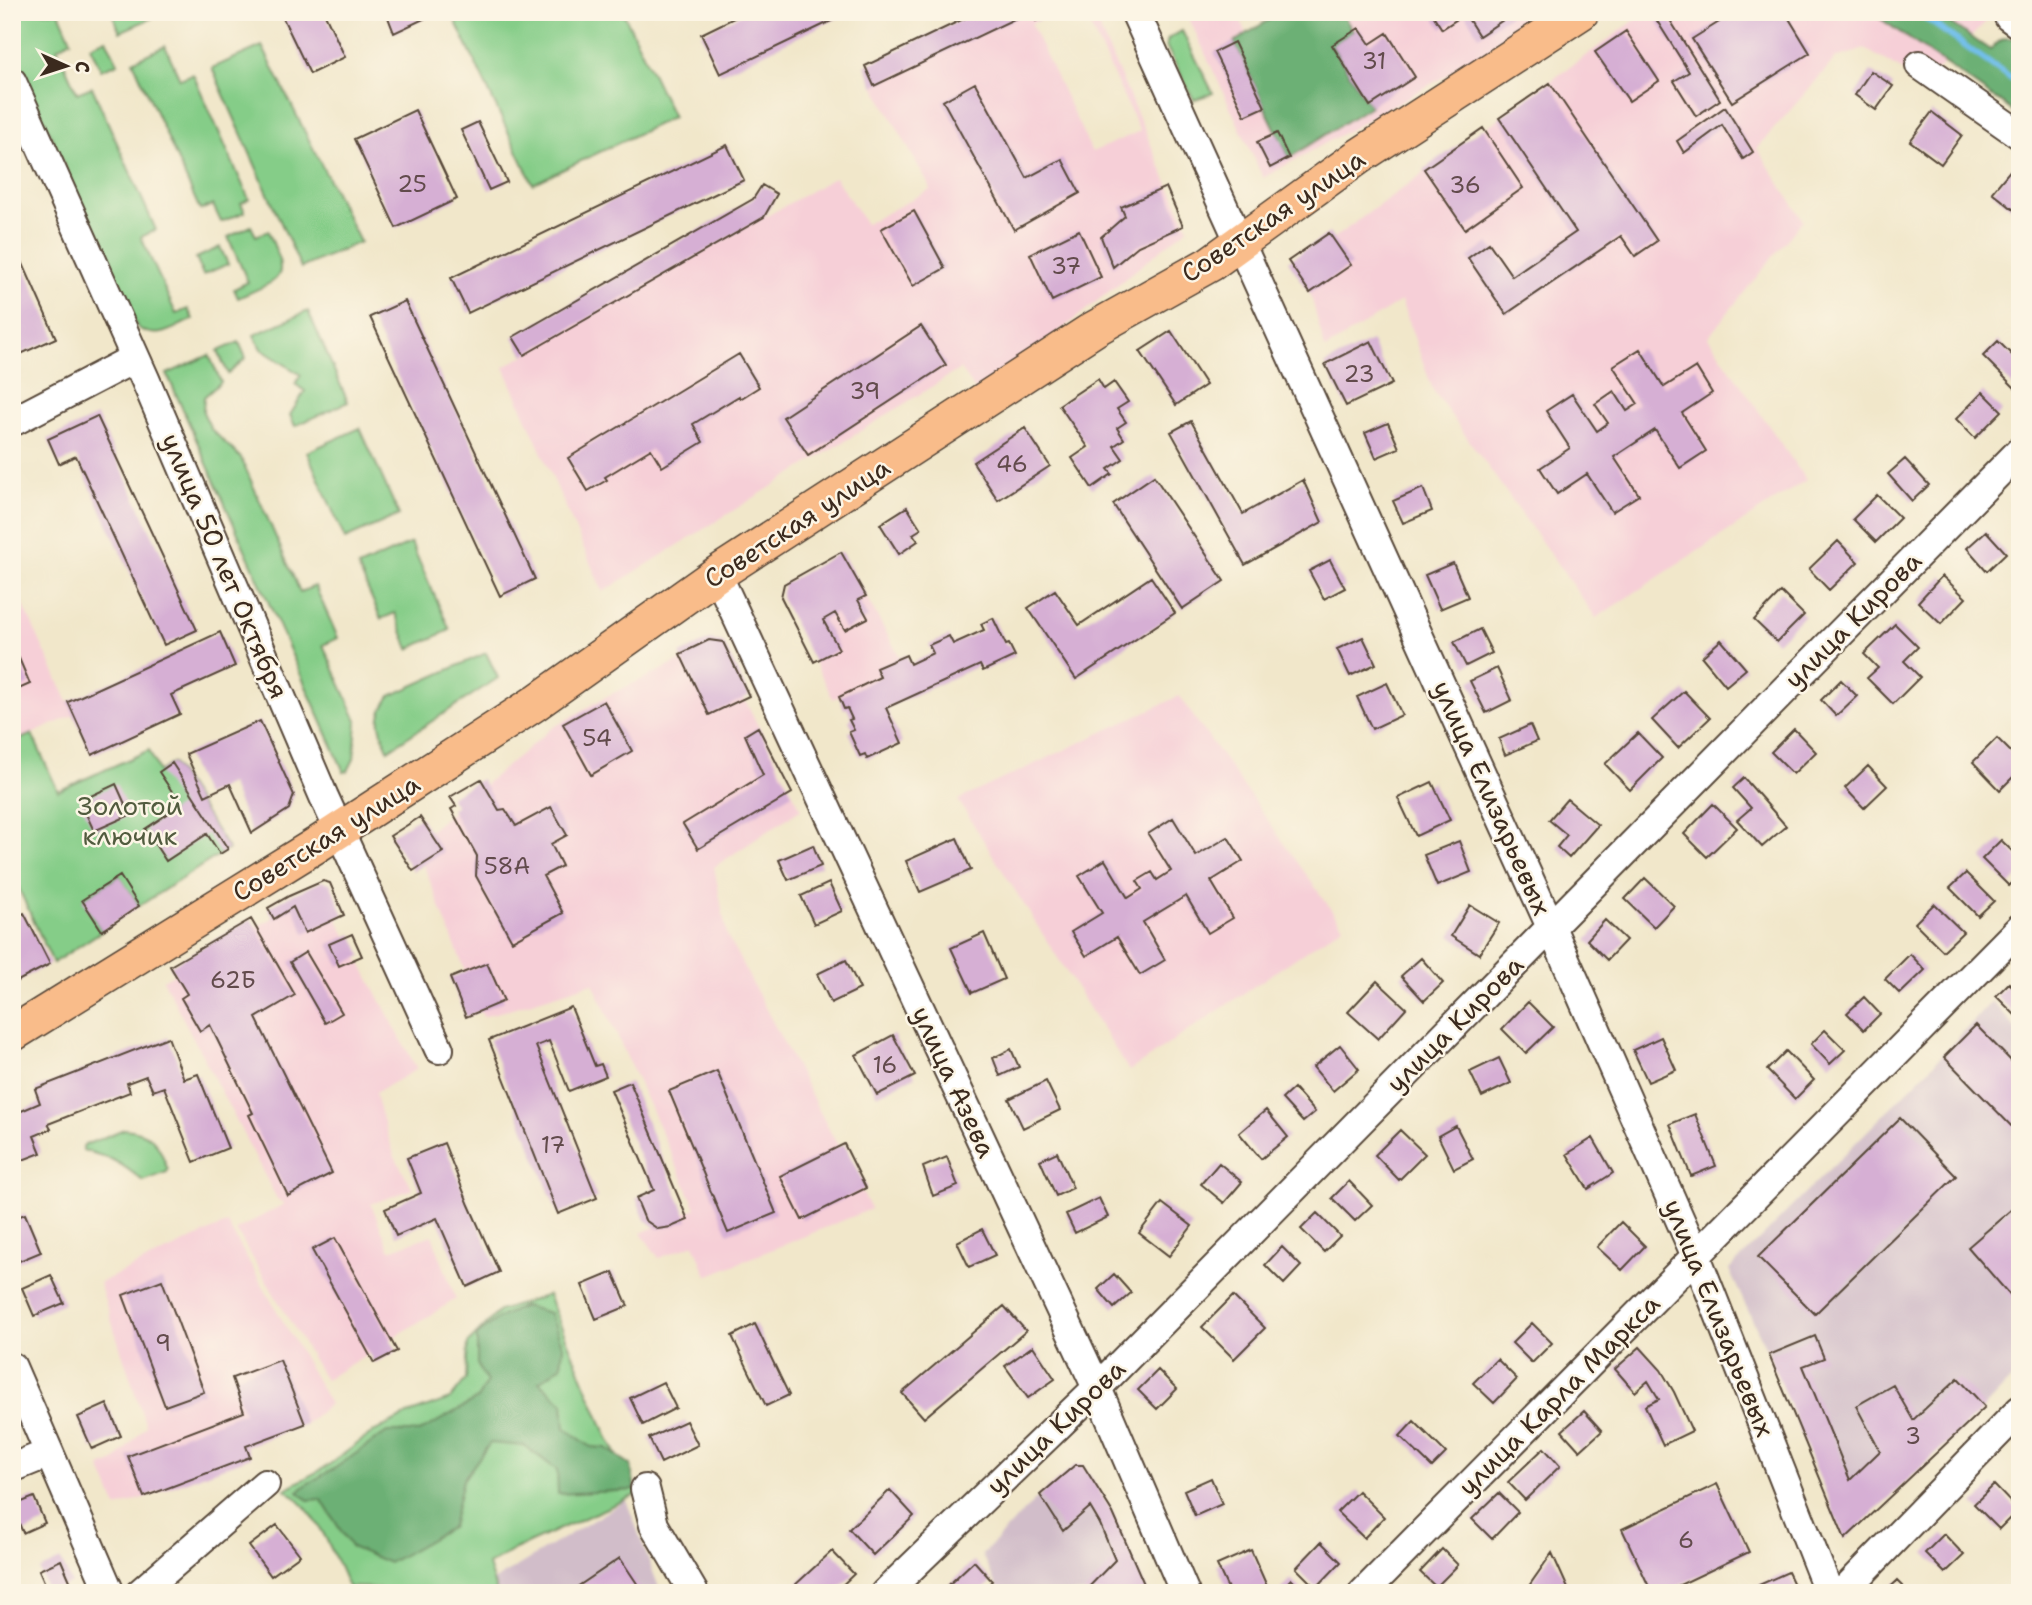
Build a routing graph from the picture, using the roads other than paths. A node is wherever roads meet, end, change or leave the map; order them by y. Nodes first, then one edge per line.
1 (1135, 12) edge
2 (1581, 12) edge
3 (1920, 65) dead end
4 (12, 82) edge
5 (2020, 135) edge
6 (1240, 241) junction
7 (135, 358) junction
8 (12, 419) edge
9 (2020, 451) edge
10 (716, 574) junction
11 (339, 830) junction
12 (1551, 927) junction
13 (2020, 928) edge
14 (12, 1034) edge
15 (439, 1049) dead end
16 (1696, 1256) junction
17 (12, 1367) edge
18 (1097, 1388) junction
19 (2020, 1410) edge
20 (49, 1453) junction
21 (12, 1468) edge
22 (265, 1484) dead end
23 (645, 1489) dead end
24 (110, 1593) edge
25 (141, 1593) edge
26 (694, 1593) edge
27 (886, 1593) edge
28 (1185, 1593) edge
29 (1363, 1593) edge
30 (1829, 1593) edge
31 (1842, 1593) edge

1 - 6 street, улица Елизарьевых
2 - 6 main road, Советская улица
3 - 5 street
4 - 7 street, улица 50 лет Октября
6 - 10 main road, Советская улица
6 - 12 street, улица Елизарьевых
7 - 8 street
7 - 11 street, улица 50 лет Октября
9 - 12 street, улица Кирова
10 - 11 main road, Советская улица
10 - 18 street, улица Азева
11 - 14 main road, Советская улица
11 - 15 street, улица 50 лет Октября
12 - 16 street, улица Елизарьевых
12 - 18 street, улица Кирова
13 - 16 street, улица Карла Маркса
16 - 29 street, улица Карла Маркса
16 - 30 street, улица Елизарьевых
17 - 20 street
18 - 27 street, улица Кирова
18 - 28 street, улица Азева
19 - 31 street
20 - 21 street
20 - 24 street
22 - 25 street
23 - 26 street

